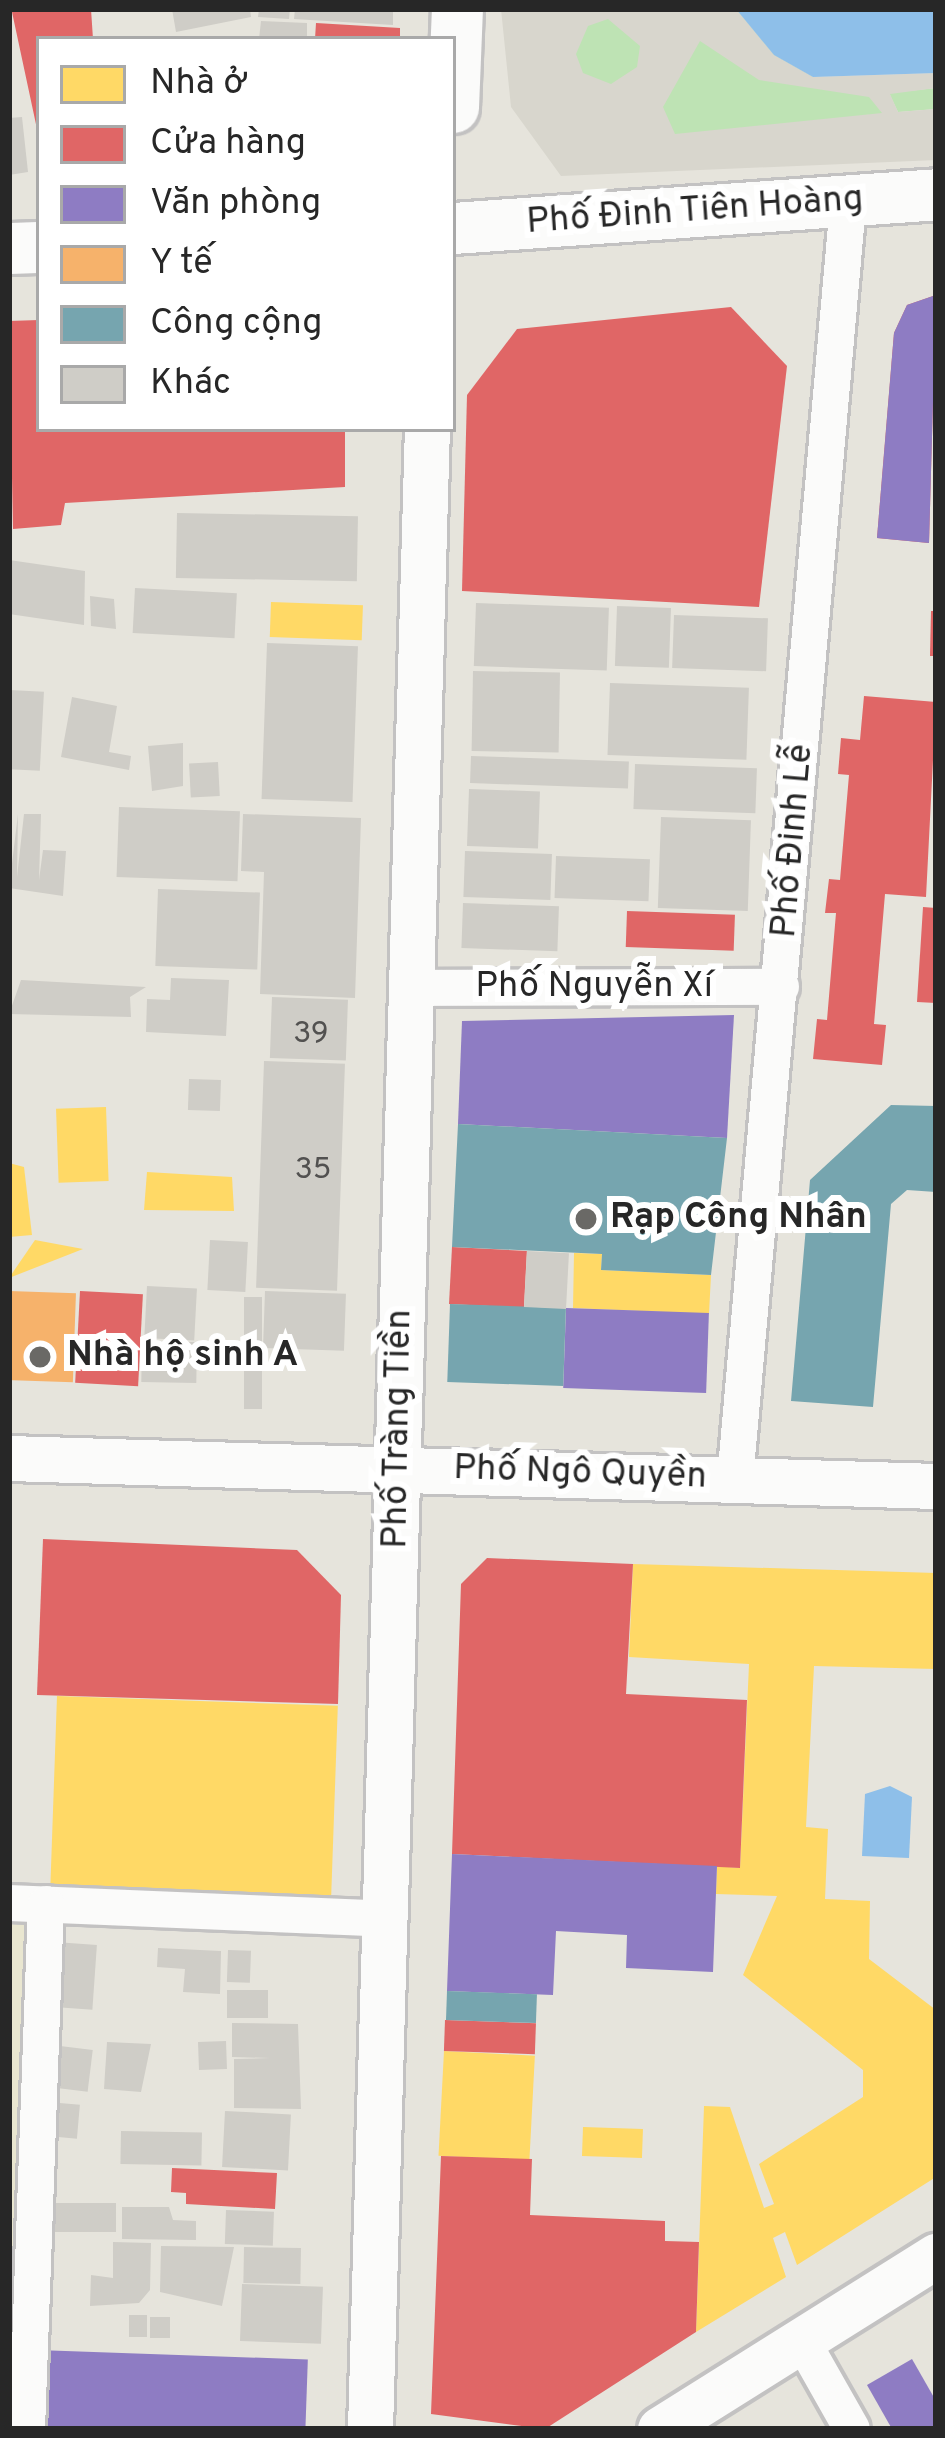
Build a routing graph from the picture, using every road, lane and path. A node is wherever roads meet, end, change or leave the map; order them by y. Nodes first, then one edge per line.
1 (458, 9) edge
2 (456, 48) edge
3 (936, 194) edge
4 (848, 203) junction
5 (456, 228) edge
6 (427, 432) edge
7 (781, 987) junction
8 (407, 988) junction
9 (9, 1458) edge
10 (398, 1468) junction
11 (735, 1480) junction
12 (936, 1486) edge
13 (27, 1903) edge
14 (388, 1919) junction
15 (936, 2256) edge
16 (801, 2339) junction
17 (26, 2429) edge
18 (370, 2429) edge
19 (660, 2429) edge
20 (852, 2429) edge

1 - 2 main road
3 - 4 main road, Phố Đinh Tiên Hoàng
4 - 5 main road, Phố Đinh Tiên Hoàng
4 - 7 street, Phố Đinh Lễ
6 - 8 street, Phố Tràng Tiền
7 - 8 street, Phố Nguyễn Xí
7 - 11 street, Phố Đinh Lễ
8 - 10 street, Phố Tràng Tiền
9 - 10 street, Phố Ngô Quyền
10 - 11 street, Phố Ngô Quyền
10 - 14 street, Phố Tràng Tiền
11 - 12 street, Phố Ngô Quyền
13 - 14 street
13 - 17 street
14 - 18 street, Phố Tràng Tiền
15 - 16 street
16 - 19 street
16 - 20 street

